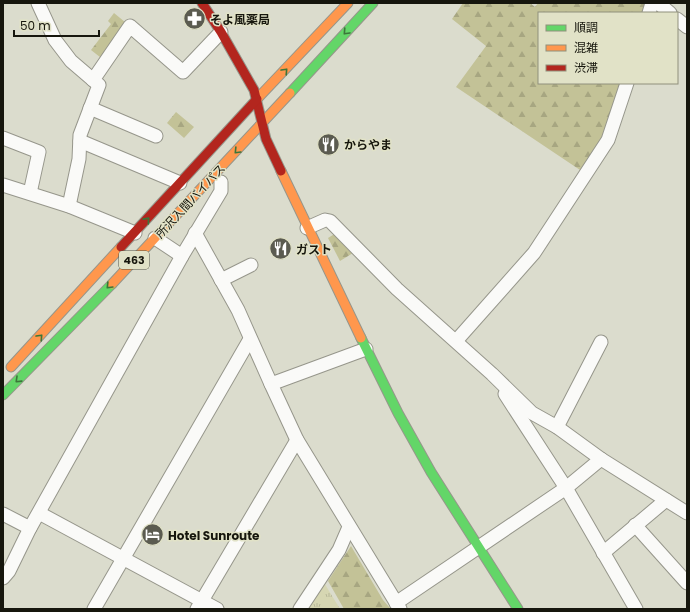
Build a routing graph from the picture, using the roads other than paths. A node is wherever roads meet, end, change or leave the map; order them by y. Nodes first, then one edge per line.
1 (38, 3) edge
2 (202, 3) edge
3 (348, 3) edge
4 (373, 3) edge
5 (658, 3) edge
6 (669, 12) edge
7 (678, 20) edge
8 (687, 27) edge
9 (222, 32) junction
10 (93, 80) junction
11 (627, 84) edge
12 (257, 99) junction
13 (90, 108) junction
14 (263, 122) junction
15 (156, 136) dead end
16 (3, 138) edge
17 (80, 141) junction
18 (221, 182) dead end
19 (180, 183) junction
20 (3, 185) edge
21 (30, 193) junction
22 (69, 206) junction
23 (307, 228) junction
24 (135, 233) junction
25 (195, 233) junction
26 (155, 238) junction
27 (182, 256) junction
28 (251, 265) dead end
29 (221, 280) junction
30 (250, 339) junction
31 (456, 341) junction
32 (601, 342) dead end
33 (366, 349) junction
34 (3, 374) edge
35 (492, 374) junction
36 (271, 384) junction
37 (3, 395) edge
38 (557, 427) junction
39 (297, 440) junction
40 (601, 459) junction
41 (566, 488) junction
42 (666, 500) junction
43 (39, 513) junction
44 (687, 513) edge
45 (3, 514) edge
46 (635, 525) junction
47 (349, 527) junction
48 (30, 528) junction
49 (477, 547) junction
50 (603, 553) junction
51 (123, 558) junction
52 (3, 578) edge
53 (687, 583) edge
54 (200, 605) edge
55 (398, 606) edge
56 (94, 609) edge
57 (217, 609) edge
58 (300, 609) edge
59 (518, 609) edge
60 (636, 609) edge

1 - 10 street
2 - 9 main road
12 -> 3 main road, 所沢入間バイパス / 463
4 -> 14 main road, 所沢入間バイパス / 463
5 - 6 street
7 - 8 street
9 - 10 street
9 - 12 main road
10 - 13 street
11 - 31 street
12 - 14 main road
12 - 19 main road, 所沢入間バイパス / 463
13 - 15 street
13 - 17 street
14 - 23 main road
14 -> 26 main road, 所沢入間バイパス / 463
16 - 21 street
17 - 19 street
17 - 22 street
18 - 25 street
24 -> 19 main road, 所沢入間バイパス / 463
20 - 21 street
21 - 22 street
22 - 24 street
23 - 31 street
23 - 33 main road
34 -> 24 main road, 所沢入間バイパス / 463
25 - 27 street
25 - 29 street
26 - 27 street
26 -> 37 main road, 所沢入間バイパス / 463
27 - 43 street
28 - 29 street
29 - 30 street
30 - 36 street
30 - 51 street
31 - 35 street
32 - 38 street
33 - 36 street
33 - 49 main road
35 - 38 street
35 - 41 street
36 - 39 street
38 - 40 street
39 - 47 street
39 - 54 street
40 - 41 street
40 - 42 street
41 - 49 street
41 - 50 street
42 - 44 street
42 - 46 street
43 - 48 street
43 - 51 street
45 - 48 street
46 - 50 street
46 - 53 street
47 - 55 street
47 - 58 street
48 - 52 street
49 - 55 street
49 - 59 main road
50 - 60 street
51 - 54 street
51 - 56 street
54 - 57 street

